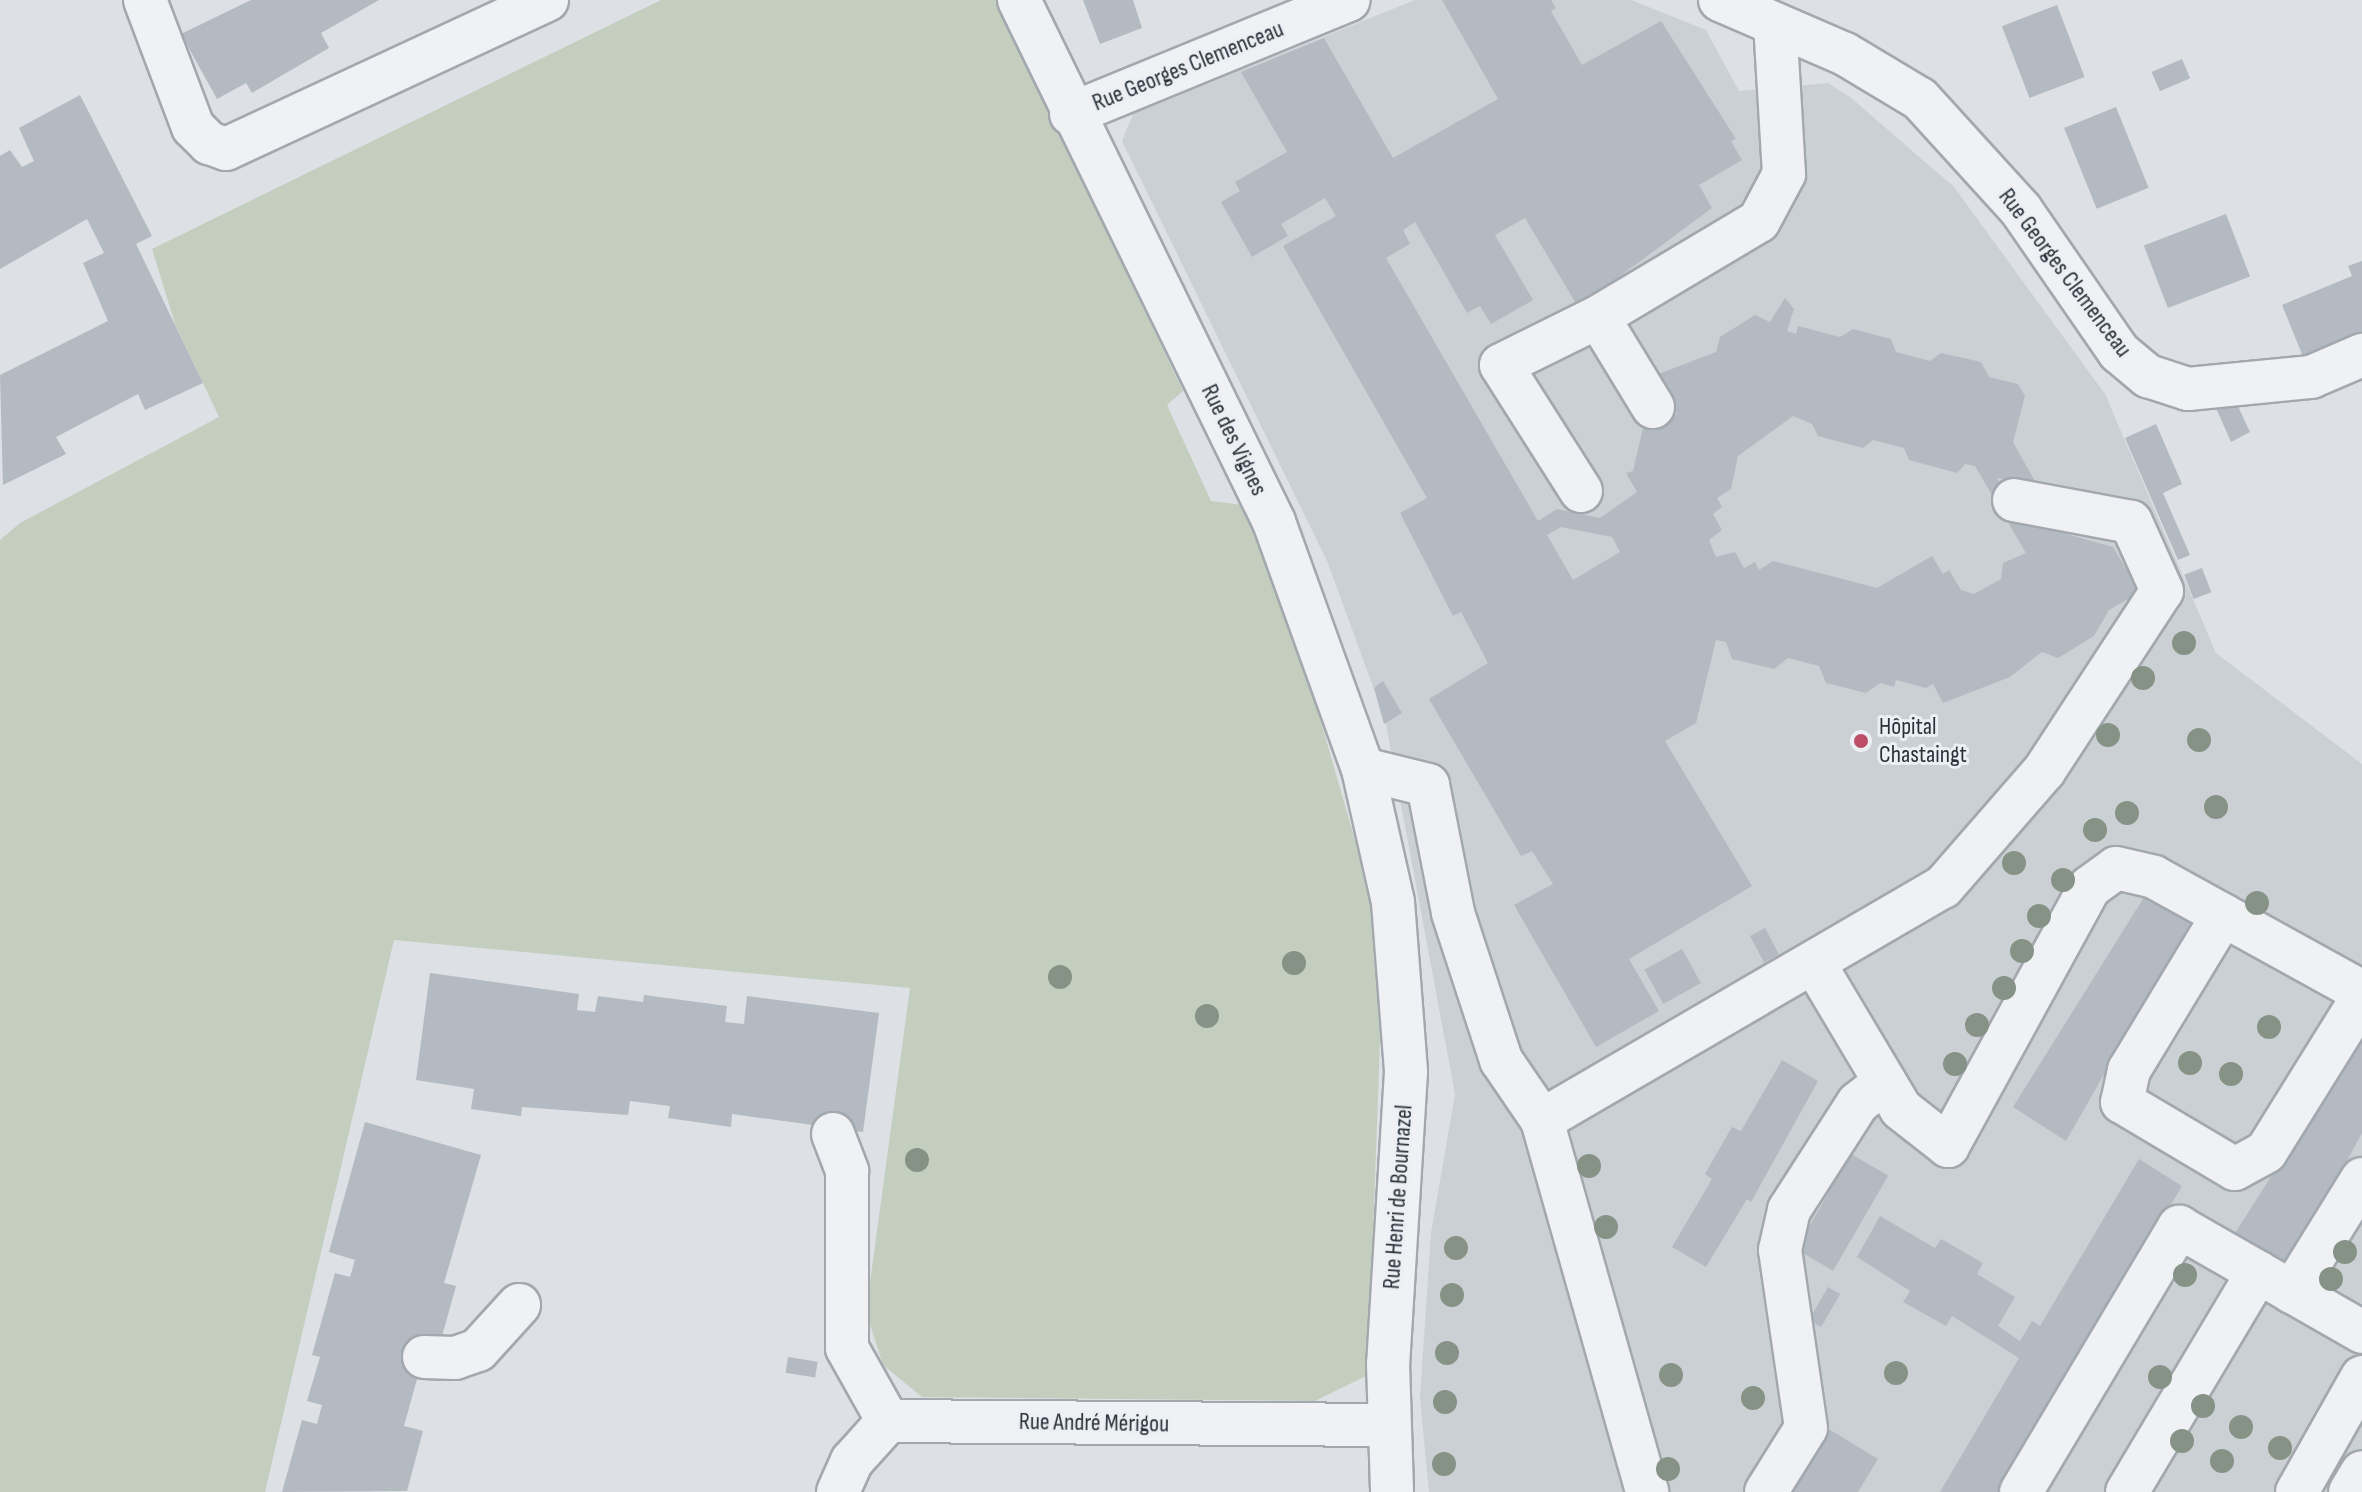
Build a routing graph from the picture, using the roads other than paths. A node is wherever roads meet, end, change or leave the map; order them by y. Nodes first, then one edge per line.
1 (145, 0) edge
2 (547, 0) edge
3 (1019, 0) edge
4 (1349, 0) edge
5 (1720, 0) edge
6 (1775, 24) junction
7 (1071, 114) junction
8 (1598, 317) junction
9 (2362, 355) edge
10 (1653, 407) dead end
11 (1581, 491) dead end
12 (2014, 500) dead end
13 (1363, 769) junction
14 (1393, 902) joint
15 (2223, 915) junction
16 (1814, 963) junction
17 (2362, 992) edge
18 (2362, 998) edge
19 (1885, 1082) junction
20 (1542, 1120) junction
21 (833, 1134) dead end
22 (2362, 1179) edge
23 (2275, 1282) junction
24 (519, 1305) dead end
25 (2362, 1332) edge
26 (424, 1357) dead end
27 (2362, 1377) edge
28 (888, 1421) junction
29 (1388, 1425) junction
30 (2362, 1472) edge
31 (838, 1492) edge
32 (1392, 1492) edge
33 (1647, 1492) edge
34 (1766, 1492) edge
35 (2021, 1492) edge
36 (2127, 1492) edge
37 (2297, 1492) edge
38 (2350, 1492) edge

1 - 2 street
3 - 7 street, Rue des Vignes
4 - 7 street, Rue Georges Clemenceau
5 - 6 street, Rue Georges Clemenceau
6 - 8 street
6 - 9 street, Rue Georges Clemenceau
7 - 13 street, Rue des Vignes
8 - 10 street
8 - 11 street
12 - 16 street
13 - 14 street, Rue des Vignes
13 - 20 street
14 - 29 street, Rue Henri de Bournazel
15 - 17 street
15 - 18 street
15 - 19 street
16 - 19 street
16 - 20 street
19 - 34 street
20 - 33 street
21 - 28 street
22 - 23 street
23 - 25 street
23 - 35 street
23 - 36 street
24 - 26 street
27 - 37 street
28 - 29 street, Rue André Mérigou
28 - 31 street
29 - 32 street, Rue Henri de Bournazel
30 - 38 street

